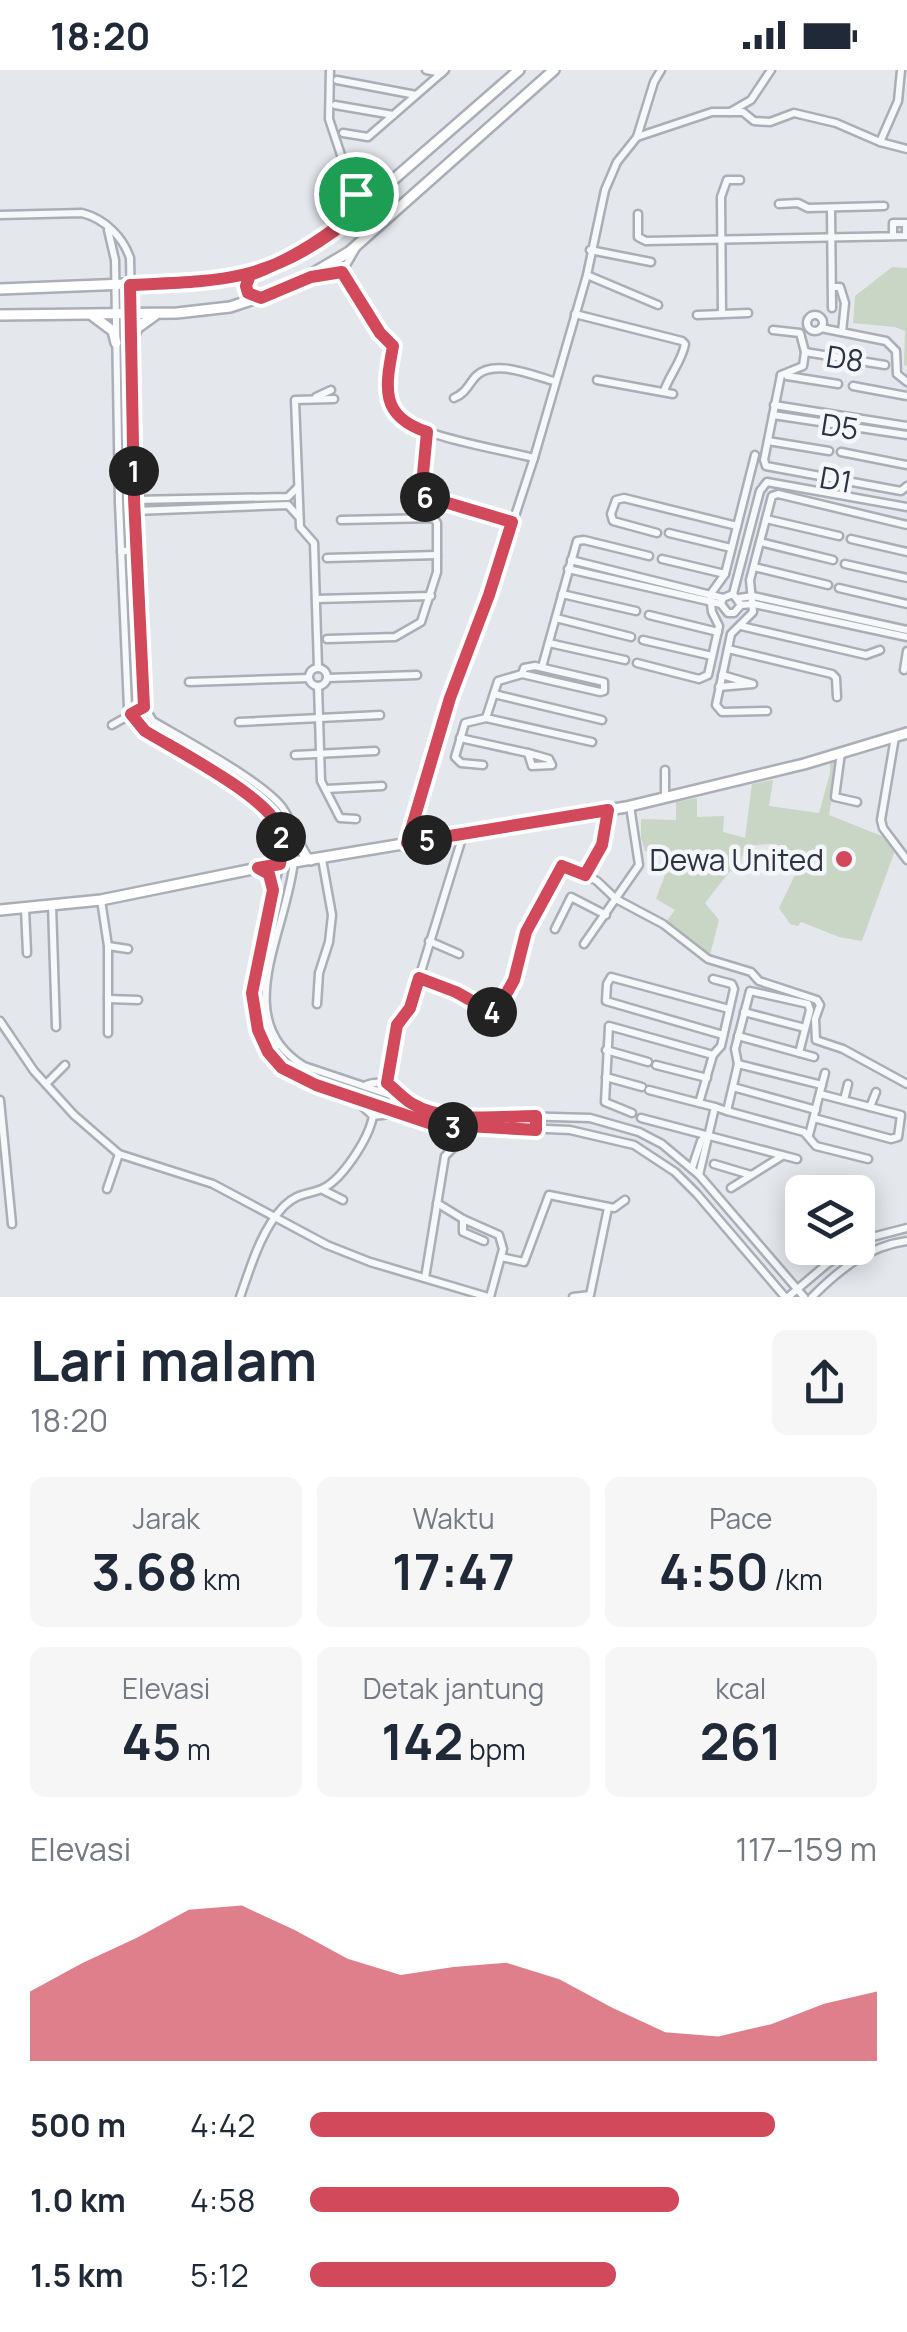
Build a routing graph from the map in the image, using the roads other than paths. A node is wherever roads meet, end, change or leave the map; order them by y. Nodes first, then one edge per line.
1 (330, 70) edge
2 (426, 70) edge
3 (519, 70) edge
4 (554, 70) edge
5 (662, 70) edge
6 (772, 70) edge
7 (902, 70) edge
8 (443, 71) edge
9 (337, 80) dead end
10 (507, 80) junction
11 (416, 95) junction
12 (523, 97) junction
13 (335, 106) dead end
14 (729, 114) junction
15 (393, 115) junction
16 (343, 134) dead end
17 (637, 137) junction
18 (880, 142) junction
19 (907, 149) edge
20 (740, 180) dead end
21 (349, 186) junction
22 (387, 186) junction
23 (779, 204) dead end
24 (884, 206) dead end
25 (831, 208) junction
26 (638, 214) dead end
27 (0, 215) edge
28 (337, 216) dead end
29 (349, 219) junction
30 (108, 228) junction
31 (893, 236) dead end
32 (831, 237) junction
33 (721, 240) junction
34 (359, 242) junction
35 (590, 250) junction
36 (652, 262) dead end
37 (342, 272) junction
38 (250, 275) junction
39 (587, 275) junction
40 (311, 277) junction
41 (130, 285) junction
42 (116, 286) junction
43 (832, 287) junction
44 (0, 289) edge
45 (261, 298) junction
46 (658, 305) dead end
47 (832, 308) dead end
48 (748, 313) dead end
49 (89, 314) junction
50 (116, 314) junction
51 (132, 314) junction
52 (157, 314) junction
53 (575, 314) junction
54 (722, 314) junction
55 (0, 315) edge
56 (697, 315) dead end
57 (821, 328) dead end
58 (773, 330) dead end
59 (842, 332) junction
60 (132, 342) junction
61 (116, 343) junction
62 (805, 352) junction
63 (885, 364) dead end
64 (781, 375) junction
65 (597, 380) dead end
66 (554, 381) junction
67 (907, 382) edge
68 (838, 384) dead end
69 (854, 386) dead end
70 (664, 391) junction
71 (333, 394) dead end
72 (674, 394) dead end
73 (907, 396) edge
74 (454, 398) dead end
75 (133, 400) junction
76 (116, 401) junction
77 (774, 405) junction
78 (773, 415) junction
79 (907, 426) edge
80 (427, 432) junction
81 (907, 436) edge
82 (768, 441) junction
83 (829, 450) dead end
84 (841, 452) dead end
85 (755, 455) dead end
86 (534, 458) junction
87 (907, 464) edge
88 (907, 486) edge
89 (298, 488) junction
90 (134, 498) junction
91 (160, 499) junction
92 (288, 501) junction
93 (907, 507) edge
94 (160, 510) junction
95 (135, 511) junction
96 (299, 517) junction
97 (766, 519) junction
98 (342, 520) dead end
99 (512, 522) junction
100 (737, 526) junction
101 (907, 526) edge
102 (656, 533) dead end
103 (669, 534) dead end
104 (839, 536) dead end
105 (852, 539) dead end
106 (760, 542) junction
107 (732, 548) junction
108 (121, 552) junction
109 (907, 552) edge
110 (437, 556) junction
111 (649, 556) dead end
112 (327, 558) dead end
113 (662, 559) dead end
114 (833, 560) dead end
115 (845, 564) dead end
116 (570, 565) junction
117 (754, 567) junction
118 (725, 574) junction
119 (907, 578) edge
120 (828, 585) dead end
121 (839, 588) dead end
122 (562, 594) junction
123 (430, 596) junction
124 (316, 599) junction
125 (709, 599) junction
126 (738, 599) junction
127 (754, 600) junction
128 (722, 601) junction
129 (907, 604) edge
130 (636, 611) dead end
131 (649, 615) dead end
132 (556, 618) junction
133 (738, 625) junction
134 (124, 628) junction
135 (140, 628) junction
136 (718, 632) junction
137 (907, 634) edge
138 (631, 637) dead end
139 (327, 639) dead end
140 (643, 640) dead end
141 (549, 643) junction
142 (728, 649) junction
143 (880, 650) dead end
144 (907, 650) edge
145 (712, 656) junction
146 (625, 660) dead end
147 (636, 663) dead end
148 (318, 668) junction
149 (542, 668) junction
150 (904, 670) dead end
151 (522, 674) junction
152 (417, 675) dead end
153 (722, 675) junction
154 (310, 678) junction
155 (328, 678) junction
156 (189, 682) dead end
157 (318, 686) junction
158 (719, 686) junction
159 (494, 694) junction
160 (837, 698) dead end
161 (144, 707) junction
162 (766, 711) dead end
163 (131, 714) junction
164 (380, 715) dead end
165 (319, 718) junction
166 (486, 718) junction
167 (602, 720) dead end
168 (240, 722) dead end
169 (112, 725) dead end
170 (907, 734) edge
171 (895, 737) junction
172 (460, 738) junction
173 (592, 742) dead end
174 (375, 751) dead end
175 (528, 753) dead end
176 (842, 753) junction
177 (320, 754) junction
178 (295, 755) dead end
179 (483, 765) dead end
180 (666, 770) dead end
181 (382, 786) dead end
182 (326, 789) junction
183 (666, 799) junction
184 (858, 802) dead end
185 (630, 806) junction
186 (608, 810) junction
187 (356, 819) dead end
188 (463, 834) junction
189 (294, 836) junction
190 (407, 843) junction
191 (317, 859) junction
192 (907, 860) edge
193 (293, 862) junction
194 (280, 864) junction
195 (258, 868) junction
196 (585, 875) junction
197 (273, 890) junction
198 (616, 899) junction
199 (101, 900) junction
200 (52, 905) junction
201 (25, 908) junction
202 (0, 910) edge
203 (606, 916) junction
204 (554, 929) dead end
205 (430, 941) junction
206 (584, 944) dead end
207 (108, 946) junction
208 (128, 949) dead end
209 (27, 953) dead end
210 (460, 954) dead end
211 (419, 978) junction
212 (713, 979) dead end
213 (108, 999) junction
214 (138, 1000) dead end
215 (317, 1004) dead end
216 (729, 1009) junction
217 (744, 1012) junction
218 (495, 1014) junction
219 (0, 1022) edge
220 (56, 1027) dead end
221 (806, 1028) junction
222 (488, 1029) dead end
223 (108, 1033) dead end
224 (724, 1035) junction
225 (738, 1036) junction
226 (278, 1042) junction
227 (606, 1050) junction
228 (799, 1053) junction
229 (713, 1055) junction
230 (814, 1056) dead end
231 (738, 1064) junction
232 (65, 1065) dead end
233 (286, 1070) junction
234 (825, 1074) dead end
235 (606, 1077) junction
236 (706, 1078) junction
237 (387, 1083) junction
238 (46, 1084) junction
239 (848, 1084) dead end
240 (907, 1084) edge
241 (365, 1086) junction
242 (732, 1088) junction
243 (821, 1090) junction
244 (876, 1092) dead end
245 (359, 1097) junction
246 (0, 1100) edge
247 (844, 1100) junction
248 (409, 1102) junction
249 (700, 1103) junction
250 (870, 1107) junction
251 (715, 1108) junction
252 (727, 1111) junction
253 (400, 1113) junction
254 (632, 1113) dead end
255 (814, 1114) junction
256 (373, 1116) junction
257 (536, 1116) junction
258 (641, 1118) dead end
259 (461, 1128) junction
260 (536, 1130) junction
261 (707, 1135) junction
262 (809, 1135) junction
263 (119, 1154) junction
264 (784, 1156) junction
265 (868, 1158) dead end
266 (797, 1160) dead end
267 (714, 1164) dead end
268 (692, 1168) junction
269 (699, 1175) junction
270 (752, 1175) junction
271 (732, 1188) dead end
272 (322, 1189) junction
273 (107, 1190) dead end
274 (343, 1200) dead end
275 (625, 1200) dead end
276 (438, 1203) junction
277 (608, 1208) junction
278 (273, 1218) junction
279 (463, 1219) junction
280 (12, 1224) dead end
281 (907, 1228) edge
282 (875, 1235) edge
283 (484, 1241) dead end
284 (907, 1241) edge
285 (501, 1257) junction
286 (829, 1265) edge
287 (424, 1278) junction
288 (797, 1289) junction
289 (240, 1297) edge
290 (489, 1297) edge
291 (573, 1297) edge
292 (787, 1297) edge
293 (804, 1297) edge
294 (812, 1297) edge

1 - 21 street
2 - 8 street
3 - 10 main road
4 - 12 main road
5 - 17 street
6 - 14 street
7 - 18 street
8 - 11 street
9 - 11 street
10 - 12 main road
10 - 22 main road
11 - 15 street
12 - 34 main road
13 - 15 street
14 - 17 street
14 - 18 street
15 - 16 street
17 - 35 street
18 - 19 street
20 - 33 street
21 - 22 street
21 - 28 street
21 - 29 street
22 - 29 main road
23 - 25 street
24 - 25 street
25 - 32 street
26 - 33 street
27 - 30 street
29 - 38 main road
30 - 41 street
30 - 42 street
31 - 32 street
32 - 33 street
32 - 43 street
33 - 54 street
34 - 37 street
34 - 40 main road
35 - 36 street
35 - 39 street
37 - 40 street
37 - 80 street
38 - 41 main road
38 - 45 main road
39 - 46 street
39 - 53 street
40 - 45 main road
41 - 42 main road
41 - 51 street
42 - 44 main road
42 - 50 street
43 - 47 street
43 - 59 street
45 - 52 main road
48 - 54 street
49 - 50 main road
49 - 55 main road
49 - 61 main road
50 - 51 main road
50 - 61 street
51 - 52 main road
51 - 60 street
52 - 60 main road
53 - 66 street
53 - 70 street
54 - 56 street
57 - 59 street
58 - 62 street
59 - 67 street
60 - 75 street
61 - 76 street
62 - 63 street, D8
62 - 64 street
64 - 68 street
64 - 77 street
65 - 70 street
66 - 74 street
66 - 86 street
69 - 73 street
70 - 72 street
71 - 89 street
75 - 76 street
75 - 90 street
76 - 108 street
77 - 78 street
77 - 79 street, D5
78 - 81 street, D5
78 - 82 street
80 - 86 street
80 - 99 street
82 - 83 street
82 - 88 street, D1
84 - 87 street
85 - 100 street
86 - 99 street
89 - 92 street
89 - 96 street
90 - 91 street
90 - 95 street
90 - 108 street
91 - 92 street
91 - 94 street
92 - 94 street
92 - 96 street
93 - 126 street
94 - 95 street
95 - 135 street
96 - 124 street
97 - 101 street
97 - 104 street
97 - 106 street
98 - 110 street
99 - 190 street
100 - 102 street
100 - 107 street
103 - 107 street
105 - 109 street
106 - 114 street
106 - 117 street
107 - 118 street
108 - 134 street
110 - 112 street
110 - 123 street
111 - 116 street
113 - 118 street
115 - 119 street
116 - 122 street
116 - 125 street
117 - 120 street
117 - 127 street
118 - 125 street
121 - 129 street
122 - 130 street
122 - 132 street
123 - 124 street
123 - 139 street
124 - 148 street
125 - 128 street
125 - 136 street
126 - 127 street
126 - 128 street
126 - 128 street
127 - 133 street
127 - 137 street
131 - 136 street
132 - 138 street
132 - 141 street
133 - 142 street
133 - 143 street
134 - 135 street
134 - 163 street
135 - 161 street
136 - 145 street
140 - 145 street
141 - 146 street
141 - 149 street
142 - 153 street
142 - 160 street
144 - 150 street
145 - 147 street
148 - 154 street
148 - 155 street
149 - 151 street
149 - 151 street
151 - 159 street
152 - 155 street
153 - 158 street
153 - 158 street
154 - 156 street
154 - 157 street
155 - 157 street
157 - 165 street
158 - 162 street
159 - 166 street
159 - 167 street
161 - 163 street
161 - 189 street
163 - 169 street
163 - 194 street
164 - 165 street
165 - 168 street
165 - 177 street
166 - 172 street
166 - 173 street
170 - 171 main road
171 - 176 main road
171 - 192 street
172 - 175 street
172 - 179 street
174 - 177 street
176 - 183 main road
176 - 184 street
177 - 178 street
177 - 182 street
180 - 183 street
181 - 182 street
182 - 187 street
183 - 185 main road
185 - 186 main road
185 - 198 street
186 - 188 main road
186 - 196 street
188 - 190 main road
188 - 205 street
189 - 191 main road
189 - 193 street
190 - 191 main road
191 - 193 main road
191 - 215 street
193 - 194 main road
193 - 226 street
194 - 195 main road
194 - 197 street
195 - 197 main road
195 - 199 main road
196 - 198 street
196 - 218 street
197 - 233 street
198 - 203 street
198 - 240 street
199 - 200 main road
199 - 207 street
200 - 201 main road
200 - 220 street
201 - 202 main road
201 - 209 street
203 - 204 street
203 - 206 street
205 - 210 street
205 - 211 street
207 - 208 street
207 - 213 street
211 - 218 street
211 - 237 street
212 - 216 street
213 - 214 street
213 - 223 street
216 - 224 street
216 - 224 street
217 - 221 street
217 - 221 street
217 - 225 street
218 - 222 street
219 - 238 street
221 - 228 street
224 - 229 street
225 - 228 street
225 - 231 street
226 - 233 street
226 - 241 street
227 - 229 street
227 - 235 street
227 - 236 street
228 - 230 street
229 - 236 street
231 - 242 street
231 - 243 street
232 - 238 street
233 - 245 street
234 - 243 street
235 - 249 street
235 - 254 street
236 - 249 street
237 - 241 street
237 - 248 street
238 - 263 street
239 - 247 street
241 - 248 street
242 - 252 street
242 - 255 street
243 - 247 street
243 - 255 street
244 - 250 street
245 - 253 street
245 - 256 street
246 - 280 street
247 - 250 street
248 - 257 street
249 - 251 street
250 - 255 street
251 - 252 street
251 - 261 street
252 - 262 street
253 - 256 street
253 - 259 street
255 - 262 street
256 - 272 street
257 - 260 street
257 - 268 street
258 - 261 street
259 - 260 street
259 - 276 street
260 - 292 street
261 - 264 street
261 - 268 street
261 - 269 street
262 - 265 street
263 - 273 street
263 - 278 street
264 - 266 street
264 - 270 street
267 - 270 street
268 - 269 street
269 - 288 street
270 - 271 street
272 - 274 street
272 - 278 street
275 - 277 street
276 - 279 street
276 - 287 street
277 - 285 street
277 - 291 street
278 - 287 street
278 - 289 street
279 - 283 street
279 - 285 street
281 - 282 street
284 - 294 street
285 - 290 street
286 - 288 street
287 - 290 street
288 - 292 street
288 - 293 street

